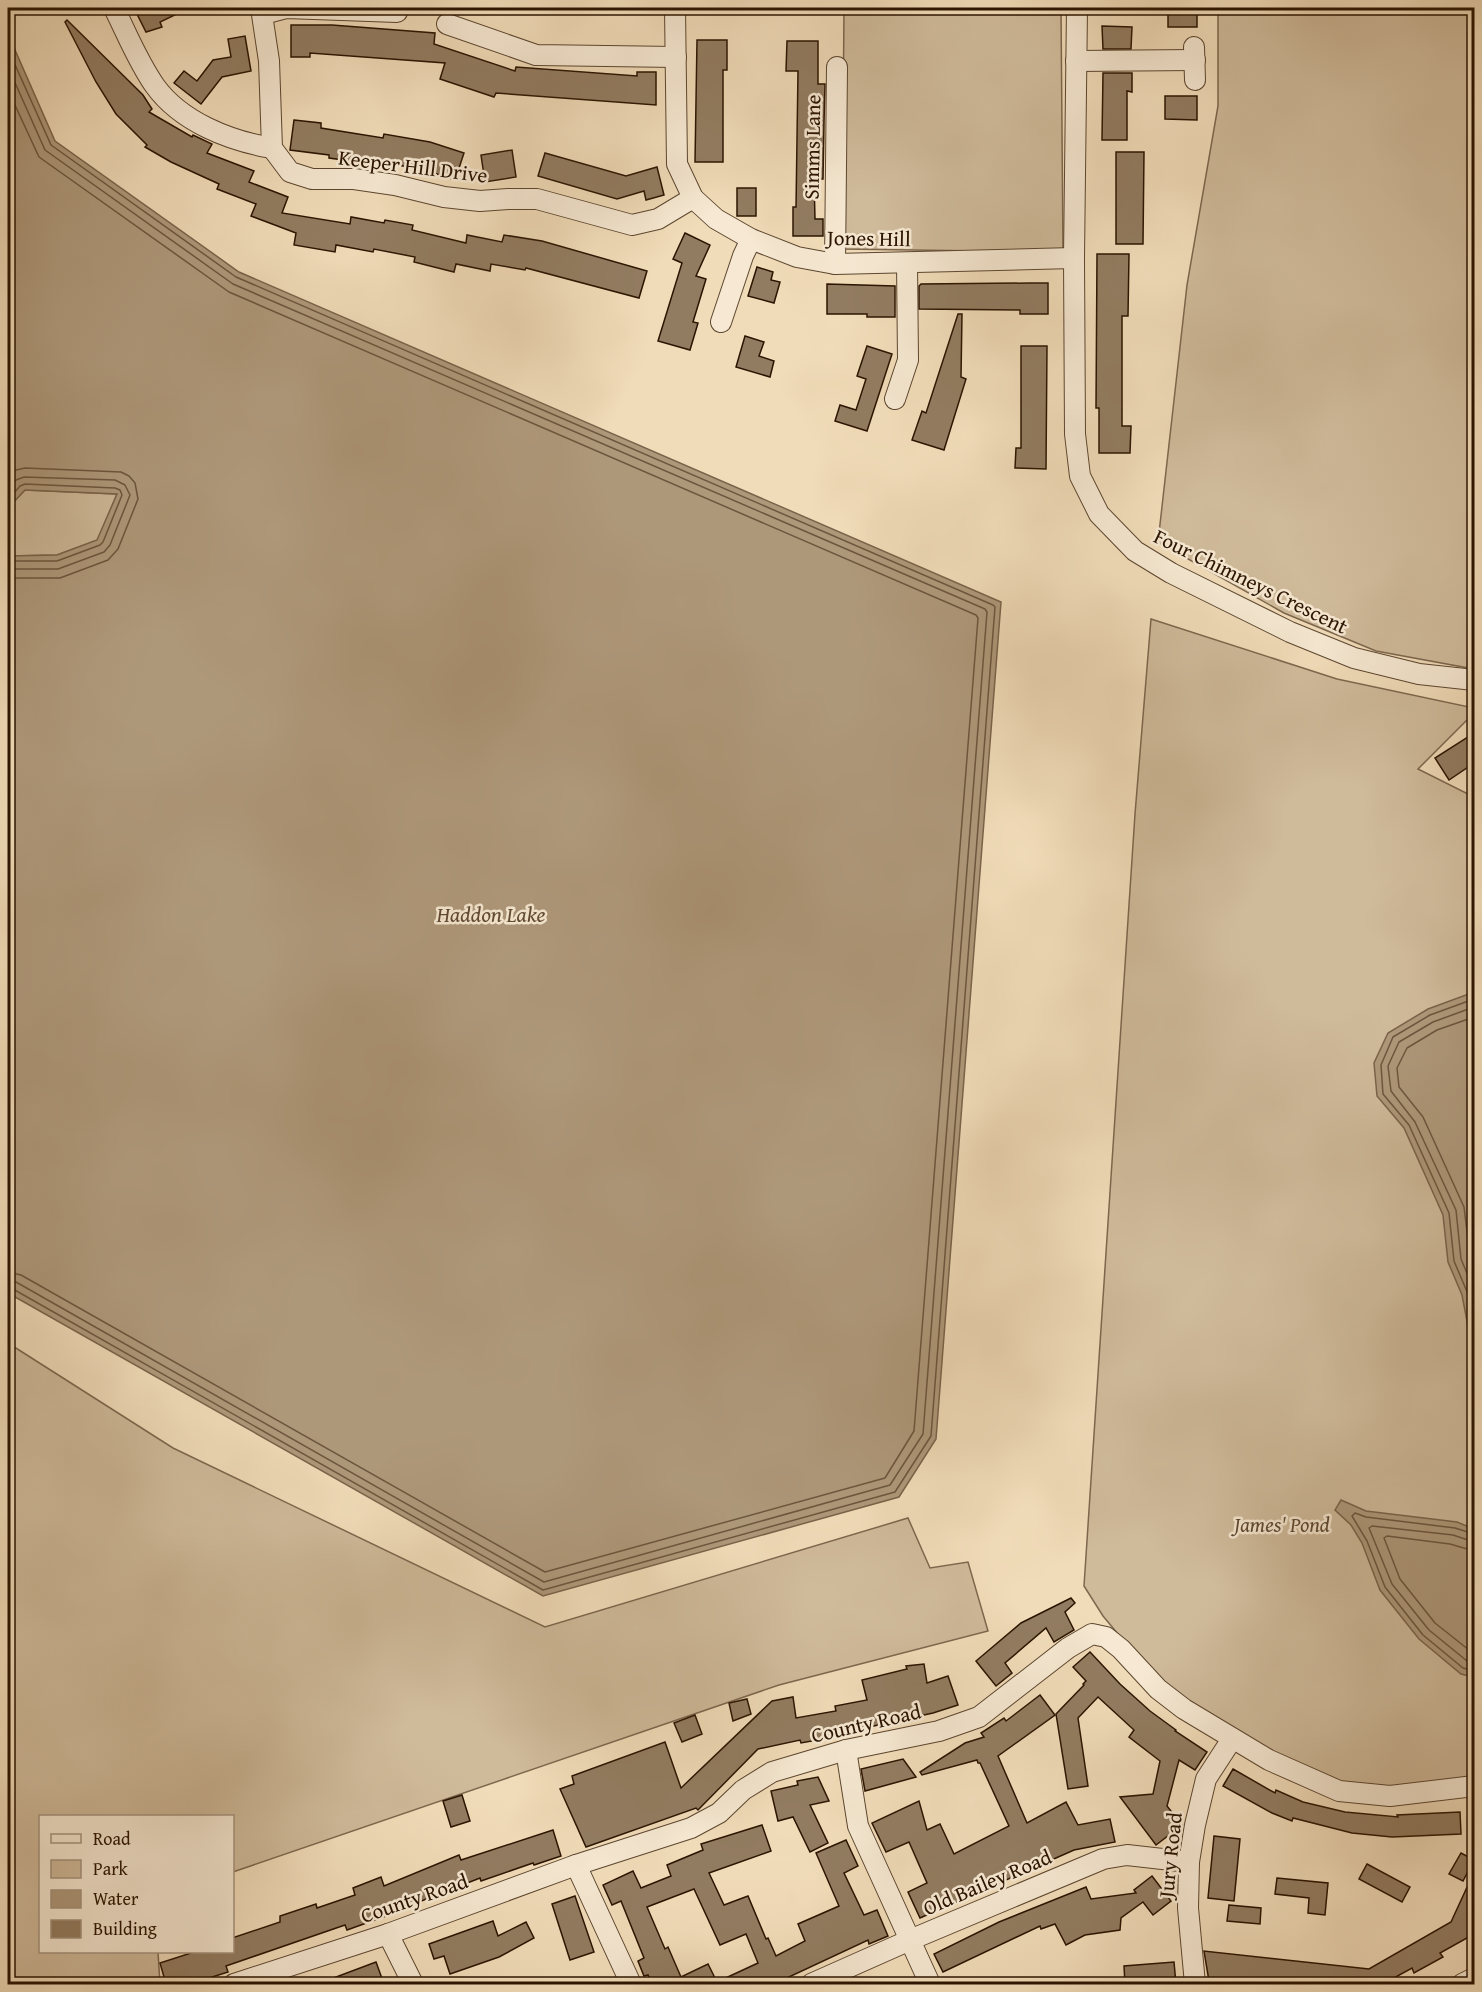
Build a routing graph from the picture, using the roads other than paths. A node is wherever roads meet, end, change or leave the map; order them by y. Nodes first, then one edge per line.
1 (114, 8) edge
2 (675, 8) edge
3 (1077, 8) edge
4 (262, 11) edge
5 (397, 12) dead end
6 (447, 24) dead end
7 (676, 57) junction
8 (1076, 62) junction
9 (837, 68) dead end
10 (1195, 80) dead end
11 (272, 148) junction
12 (693, 198) junction
13 (751, 239) junction
14 (1074, 258) junction
15 (907, 263) junction
16 (835, 264) junction
17 (722, 322) dead end
18 (895, 399) dead end
19 (1474, 680) edge
20 (1232, 1739) junction
21 (846, 1750) junction
22 (1474, 1786) edge
23 (1190, 1862) junction
24 (576, 1865) junction
25 (388, 1934) junction
26 (910, 1940) junction
27 (1474, 1978) edge
28 (234, 1984) edge
29 (412, 1984) edge
30 (631, 1984) edge
31 (811, 1984) edge
32 (930, 1984) edge
33 (1195, 1984) edge
34 (1462, 1984) edge

1 - 11 street
2 - 7 street, Jones Hill
3 - 8 street, Four Chimneys Crescent
4 - 5 street
4 - 11 street
6 - 7 street
7 - 12 street, Jones Hill
8 - 10 street
8 - 14 street, Four Chimneys Crescent
9 - 16 street, Simms Lane
11 - 12 street, Keeper Hill Drive
12 - 13 street, Jones Hill
13 - 16 street, Jones Hill
13 - 17 street
14 - 15 street, Jones Hill
14 - 19 street, Four Chimneys Crescent
15 - 16 street, Jones Hill
15 - 18 street
20 - 21 street, County Road
20 - 22 street, County Road
20 - 23 street, Jury Road
21 - 24 street, County Road
21 - 26 street
23 - 26 street, Old Bailey Road
23 - 33 street, Jury Road
24 - 25 street, County Road
24 - 30 street
25 - 28 street, County Road
25 - 29 street
26 - 31 street, Old Bailey Road
26 - 32 street
27 - 34 street

